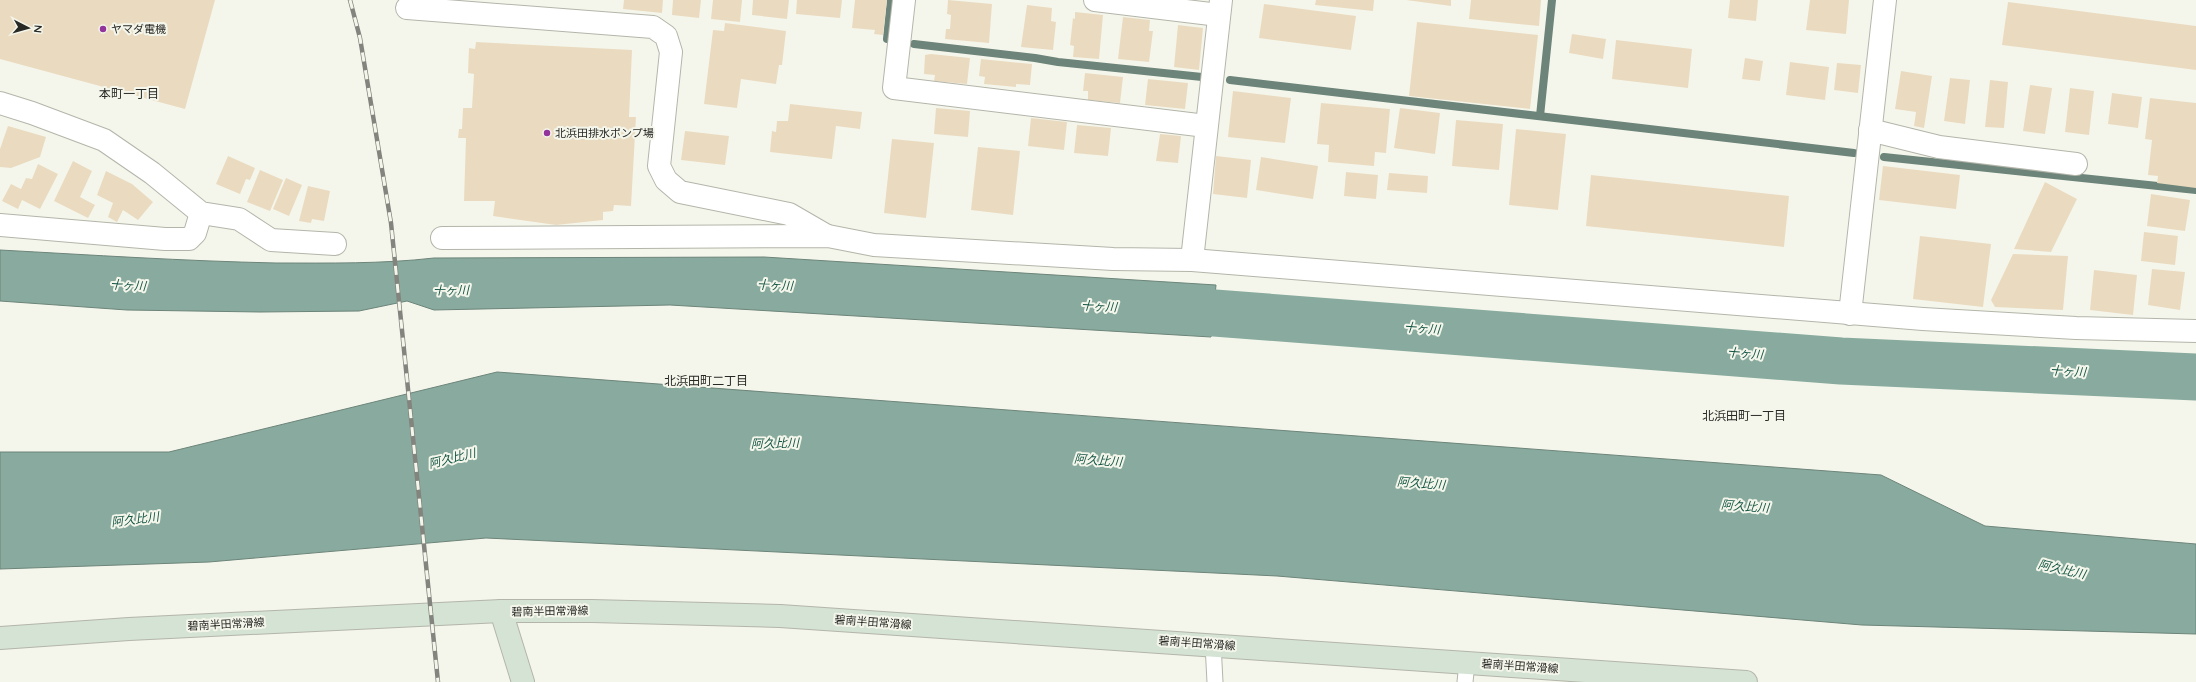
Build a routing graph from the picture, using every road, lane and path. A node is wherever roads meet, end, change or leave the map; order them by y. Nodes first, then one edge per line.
1 (904, 0) edge
2 (1095, 0) edge
3 (1885, 0) edge
4 (408, 8) dead end
5 (1220, 8) edge
6 (558, 9) edge
7 (0, 104) edge
8 (1206, 126) junction
9 (1870, 130) junction
10 (2076, 164) dead end
11 (201, 213) junction
12 (0, 225) edge
13 (828, 236) junction
14 (442, 238) dead end
15 (335, 244) dead end
16 (1192, 260) junction
17 (1850, 314) junction
18 (2196, 331) edge
19 (501, 611) junction
20 (0, 638) edge
21 (1213, 644) junction
22 (1466, 672) edge
23 (523, 682) edge
24 (1214, 682) edge
25 (1746, 682) edge

1 - 8 street
2 - 5 street
3 - 9 street
4 - 6 street
5 - 8 street
6 - 13 street
7 - 11 street
8 - 16 street
9 - 10 street
9 - 17 street
11 - 12 street
11 - 15 street
13 - 14 street
13 - 16 street
16 - 17 street
17 - 18 street
19 - 20 main road, 碧南半田常滑線
19 - 21 main road, 碧南半田常滑線
19 - 23 main road
21 - 22 main road, 碧南半田常滑線
21 - 24 lane
22 - 25 main road, 碧南半田常滑線

